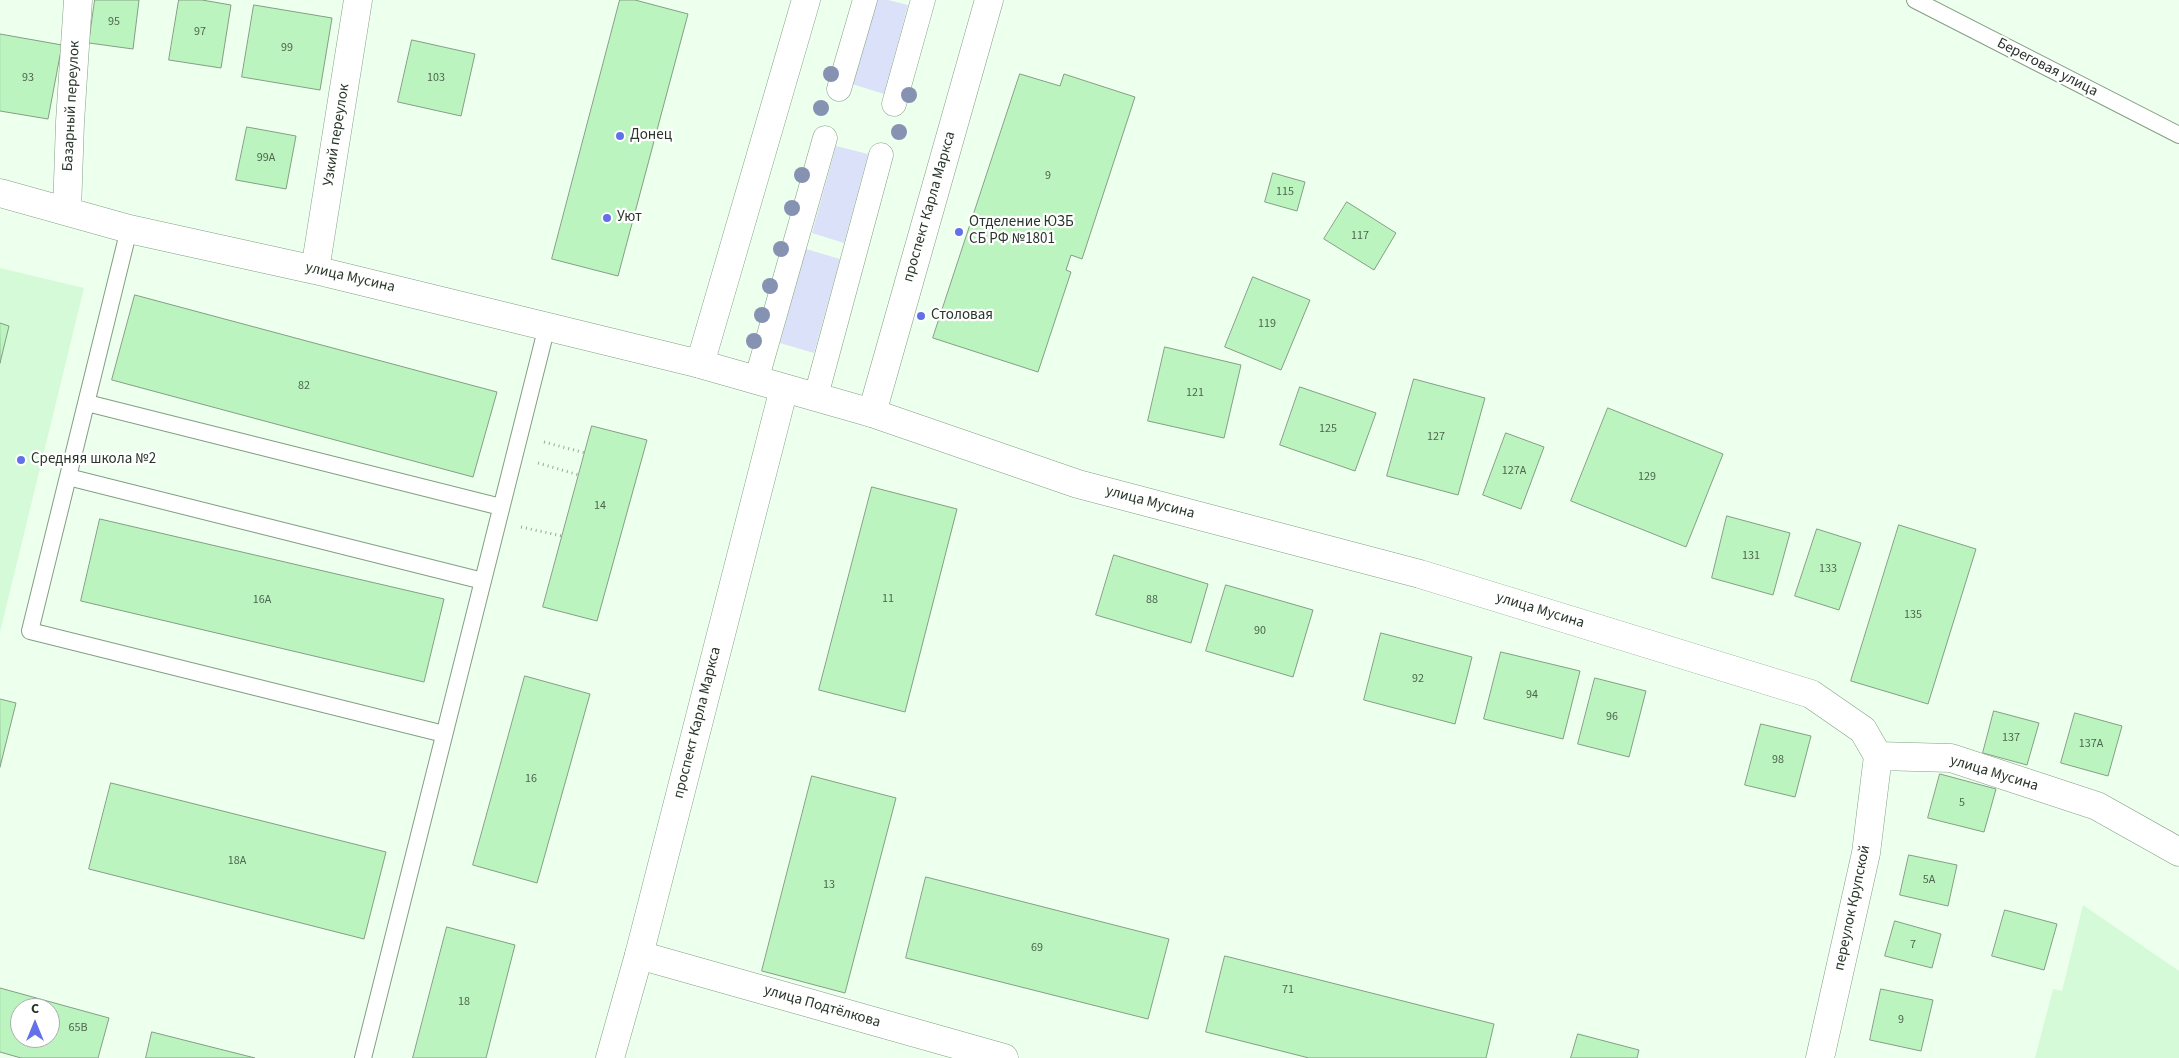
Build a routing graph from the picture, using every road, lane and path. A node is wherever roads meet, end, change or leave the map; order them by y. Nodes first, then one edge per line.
1 (78, 0) edge
2 (358, 0) edge
3 (806, 0) edge
4 (865, 0) edge
5 (923, 0) edge
6 (989, 0) edge
7 (1915, 0) edge
8 (839, 89) dead end
9 (894, 104) dead end
10 (2179, 135) edge
11 (825, 138) dead end
12 (882, 155) dead end
13 (0, 193) edge
14 (67, 211) junction
15 (129, 229) junction
16 (315, 270) junction
17 (547, 326) junction
18 (700, 364) junction
19 (756, 381) junction
20 (784, 388) junction
21 (816, 396) junction
22 (87, 403) junction
23 (872, 413) junction
24 (519, 436) junction
25 (585, 453) dead end
26 (514, 456) junction
27 (579, 475) dead end
28 (68, 477) junction
29 (500, 514) junction
30 (562, 536) dead end
31 (483, 581) junction
32 (444, 734) junction
33 (1878, 756) junction
34 (2179, 852) edge
35 (639, 955) junction
36 (363, 1058) edge
37 (610, 1058) edge
38 (1004, 1058) edge
39 (1820, 1058) edge

1 - 14 street, Базарный переулок
2 - 16 street, Узкий переулок
3 - 18 street
4 - 8 street
5 - 9 street
6 - 23 street, проспект Карла Маркса
7 - 10 lane, Береговая улица
11 - 19 street
12 - 21 street
13 - 14 street, улица Мусина
14 - 15 street, улица Мусина
15 - 16 street, улица Мусина
15 - 22 lane
16 - 17 street, улица Мусина
17 - 18 street, улица Мусина
17 - 24 lane
18 - 19 street, улица Мусина
19 - 20 street, улица Мусина
20 - 21 street, улица Мусина
20 - 35 street, проспект Карла Маркса
21 - 23 street, улица Мусина
22 - 28 lane
22 - 29 lane
23 - 33 street, улица Мусина
24 - 25 path
24 - 26 lane
26 - 27 path
26 - 29 lane
28 - 31 lane
28 - 32 lane
29 - 30 path
29 - 31 lane
31 - 32 lane
32 - 36 lane
33 - 34 street, улица Мусина
33 - 39 street, переулок Крупской
35 - 37 street, проспект Карла Маркса
35 - 38 street, улица Подтёлкова

